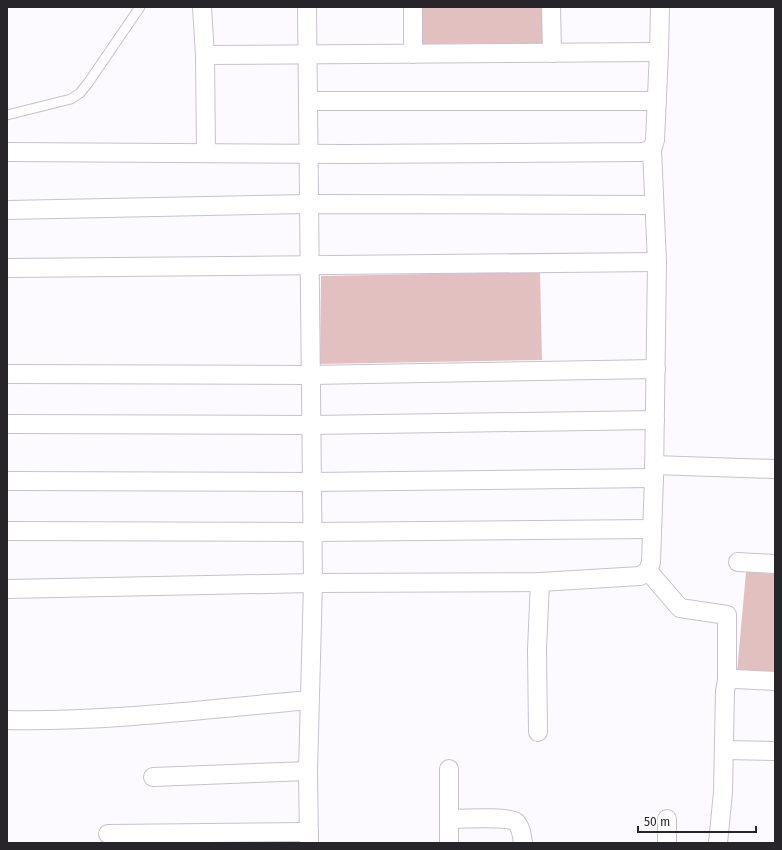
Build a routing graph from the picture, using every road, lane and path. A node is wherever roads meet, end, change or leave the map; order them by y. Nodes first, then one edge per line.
1 (140, 7) edge
2 (202, 7) edge
3 (307, 7) edge
4 (413, 7) edge
5 (551, 7) edge
6 (660, 7) edge
7 (659, 52) junction
8 (552, 53) junction
9 (308, 54) junction
10 (413, 54) junction
11 (205, 55) junction
12 (309, 101) junction
13 (657, 101) junction
14 (7, 115) edge
15 (652, 150) junction
16 (7, 152) edge
17 (206, 153) junction
18 (309, 154) junction
19 (310, 204) junction
20 (654, 205) junction
21 (7, 210) edge
22 (657, 262) junction
23 (310, 266) junction
24 (7, 268) edge
25 (656, 369) junction
26 (7, 374) edge
27 (310, 375) junction
28 (655, 420) junction
29 (7, 424) edge
30 (311, 425) junction
31 (775, 469) edge
32 (654, 472) junction
33 (7, 481) edge
34 (311, 482) junction
35 (652, 529) junction
36 (7, 531) edge
37 (312, 532) junction
38 (738, 562) dead end
39 (775, 564) edge
40 (648, 571) junction
41 (540, 582) junction
42 (313, 583) junction
43 (7, 588) edge
44 (727, 680) junction
45 (775, 681) edge
46 (309, 707) junction
47 (7, 720) edge
48 (538, 732) dead end
49 (724, 750) junction
50 (775, 752) edge
51 (308, 763) junction
52 (448, 769) dead end
53 (153, 777) dead end
54 (449, 818) junction
55 (667, 819) dead end
56 (108, 834) dead end
57 (309, 837) edge
58 (719, 840) edge
59 (449, 843) edge
60 (522, 843) edge
61 (667, 843) edge

1 - 14 lane
2 - 11 street
3 - 9 street
4 - 10 street
5 - 8 street
6 - 7 street
7 - 8 street
7 - 13 street
8 - 10 street
9 - 10 street
9 - 11 street
9 - 12 street
11 - 17 street
12 - 13 street
12 - 18 street
13 - 15 street
15 - 18 street
15 - 20 street
16 - 17 street
17 - 18 street
18 - 19 street
19 - 20 street
19 - 21 street
19 - 23 street
20 - 22 street
22 - 23 street
22 - 25 street
23 - 24 street
23 - 27 street
25 - 27 street
25 - 28 street
26 - 27 street
27 - 30 street
28 - 30 street
28 - 32 street
29 - 30 street
30 - 34 street
31 - 32 street
32 - 34 street
32 - 35 street
33 - 34 street
34 - 37 street
35 - 37 street
35 - 40 street
36 - 37 street
37 - 42 street
38 - 39 street
40 - 41 street
40 - 44 street
41 - 42 street
41 - 48 street
42 - 43 street
42 - 46 street
44 - 45 street
44 - 49 street
46 - 47 street
46 - 51 street
49 - 50 street
49 - 58 street
51 - 53 street
51 - 57 street
52 - 54 street
54 - 59 street
54 - 60 street
55 - 61 street
56 - 57 street

